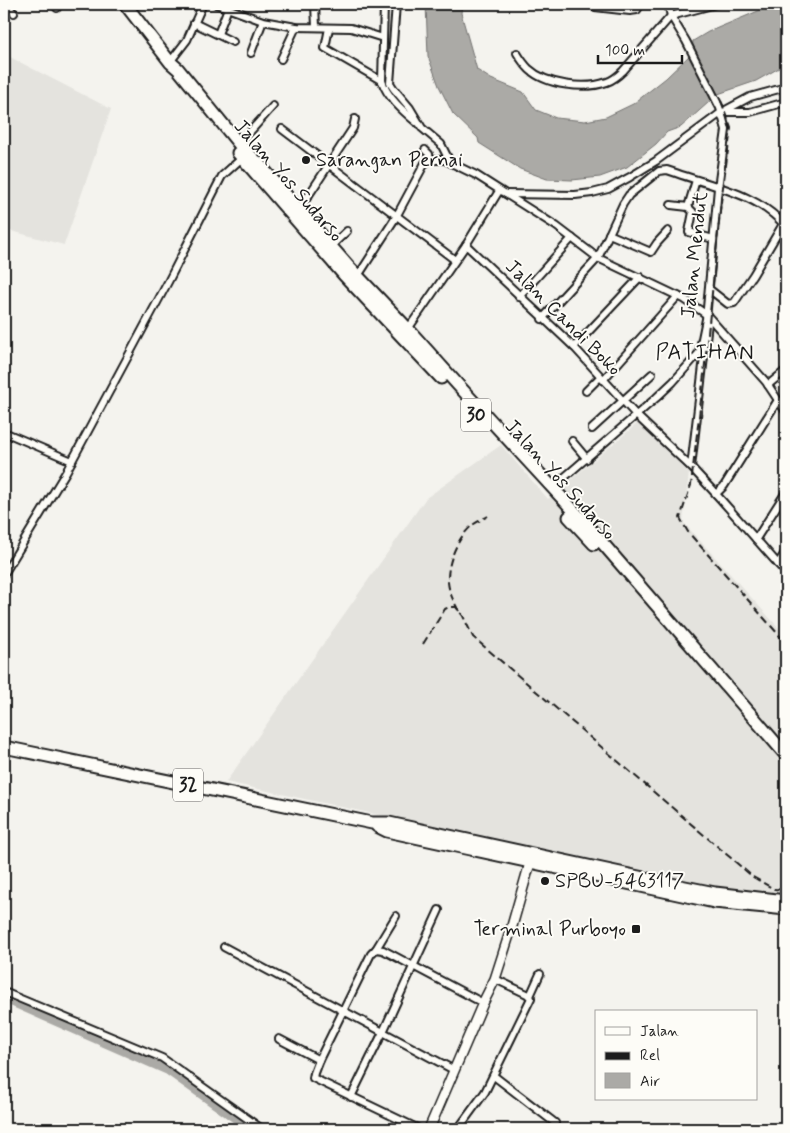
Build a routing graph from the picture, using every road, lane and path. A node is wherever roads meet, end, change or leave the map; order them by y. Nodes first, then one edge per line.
1 (6, 4) edge
2 (125, 4) edge
3 (203, 4) edge
4 (216, 4) edge
5 (315, 4) edge
6 (384, 4) edge
7 (396, 4) edge
8 (641, 4) edge
9 (668, 4) edge
10 (716, 4) edge
11 (595, 7) dead end
12 (228, 8) junction
13 (14, 13) dead end
14 (671, 16) junction
15 (263, 21) junction
16 (194, 23) junction
17 (296, 27) junction
18 (316, 27) junction
19 (329, 28) junction
20 (218, 34) junction
21 (383, 38) junction
22 (234, 42) dead end
23 (251, 53) dead end
24 (517, 53) dead end
25 (281, 59) dead end
26 (170, 62) junction
27 (382, 81) junction
28 (786, 87) edge
29 (786, 102) edge
30 (273, 106) dead end
31 (723, 112) junction
32 (355, 119) dead end
33 (422, 128) junction
34 (282, 129) dead end
35 (239, 144) junction
36 (425, 150) dead end
37 (448, 157) junction
38 (242, 158) junction
39 (430, 160) junction
40 (328, 165) junction
41 (256, 167) junction
42 (696, 180) junction
43 (718, 188) junction
44 (502, 192) junction
45 (672, 205) dead end
46 (688, 207) junction
47 (299, 210) junction
48 (396, 217) junction
49 (785, 223) edge
50 (347, 231) dead end
51 (668, 232) dead end
52 (609, 234) junction
53 (572, 238) junction
54 (713, 239) junction
55 (466, 245) junction
56 (330, 247) junction
57 (598, 258) junction
58 (455, 260) junction
59 (358, 276) junction
60 (640, 277) junction
61 (709, 289) junction
62 (678, 296) junction
63 (519, 297) junction
64 (706, 317) junction
65 (542, 319) junction
66 (408, 329) junction
67 (574, 347) junction
68 (702, 355) junction
69 (786, 370) edge
70 (652, 374) dead end
71 (602, 379) junction
72 (768, 385) junction
73 (455, 388) junction
74 (586, 391) dead end
75 (778, 400) junction
76 (623, 401) junction
77 (786, 412) edge
78 (636, 415) junction
79 (592, 429) dead end
80 (4, 432) edge
81 (572, 441) dead end
82 (587, 459) junction
83 (72, 461) junction
84 (691, 467) junction
85 (552, 488) junction
86 (786, 492) edge
87 (716, 494) junction
88 (756, 539) junction
89 (786, 551) edge
90 (778, 564) junction
91 (786, 573) edge
92 (4, 574) edge
93 (4, 747) edge
94 (786, 755) edge
95 (786, 766) edge
96 (532, 858) junction
97 (641, 882) junction
98 (786, 901) edge
99 (786, 908) edge
100 (439, 910) dead end
101 (396, 916) dead end
102 (224, 947) dead end
103 (376, 949) junction
104 (414, 966) junction
105 (540, 974) dead end
106 (495, 979) junction
107 (4, 992) edge
108 (530, 996) junction
109 (483, 1003) junction
110 (343, 1011) junction
111 (383, 1032) junction
112 (279, 1039) dead end
113 (319, 1060) junction
114 (454, 1070) junction
115 (494, 1076) junction
116 (350, 1097) junction
117 (555, 1123) dead end
118 (262, 1129) edge
119 (419, 1129) edge
120 (429, 1129) edge
121 (458, 1129) edge

1 - 13 street
2 - 26 highway, Jalan Yos Sudarso / 30
3 - 16 street
4 - 12 street
5 - 18 street
6 - 21 street
7 - 33 street
8 - 11 street
9 - 14 street, Jalan Mendut
10 - 14 street
12 - 15 street
12 - 20 street
14 - 24 street
14 - 31 street, Jalan Mendut
15 - 17 street
15 - 23 street
16 - 20 street
16 - 26 street
17 - 18 street
17 - 25 street
18 - 19 street
19 - 21 street
19 - 27 street
20 - 22 street
21 - 27 street
26 - 35 highway, Jalan Yos Sudarso / 30
26 - 38 highway, Jalan Yos Sudarso / 30
27 - 33 street
28 - 31 street
29 - 31 street
30 - 35 street
31 - 43 street, Jalan Mendut
31 - 44 street
32 - 40 street
33 - 37 street
34 - 40 street
35 - 41 highway, Jalan Yos Sudarso / 30
36 - 39 street
37 - 39 street
37 - 44 street
38 - 41 highway, Jalan Yos Sudarso / 30
38 - 83 street
39 - 48 street
40 - 47 street
40 - 48 street
41 - 47 highway, Jalan Yos Sudarso / 30
41 - 73 highway, Jalan Yos Sudarso / 30
42 - 43 street
42 - 46 street
42 - 52 street
43 - 49 street
43 - 54 street, Jalan Mendut
44 - 53 street
44 - 55 street
45 - 46 street
46 - 54 street
47 - 56 highway, Jalan Yos Sudarso / 30
48 - 58 street
48 - 59 street
49 - 61 street
50 - 56 street
51 - 52 street
52 - 57 street
53 - 57 street
53 - 63 street
54 - 61 street, Jalan Mendut
55 - 58 street
55 - 63 street, Jalan Candi Boko
56 - 59 highway, Jalan Yos Sudarso / 30
57 - 60 street
57 - 65 street
58 - 66 street
59 - 66 highway, Jalan Yos Sudarso / 30
60 - 62 street
60 - 67 street
61 - 64 street, Jalan Mendut
62 - 64 street
62 - 71 street
63 - 65 street, Jalan Candi Boko
64 - 68 street, Jalan Mendut
64 - 72 street
65 - 67 street, Jalan Candi Boko
66 - 73 highway, Jalan Yos Sudarso / 30
67 - 71 street, Jalan Candi Boko
68 - 78 street
68 - 84 street, Jalan Mendut
69 - 72 street
70 - 76 street
71 - 74 street
71 - 76 street, Jalan Candi Boko
72 - 75 street
73 - 85 highway, Jalan Yos Sudarso / 30
73 - 95 highway, Jalan Yos Sudarso / 30
75 - 77 street
75 - 87 street
76 - 78 street, Jalan Candi Boko
76 - 79 street
78 - 82 street
78 - 84 street, Jalan Candi Boko
80 - 83 street
81 - 82 street
82 - 85 street
83 - 92 street
84 - 87 street, Jalan Candi Boko
85 - 94 highway, Jalan Yos Sudarso / 30
86 - 88 street
87 - 88 street, Jalan Candi Boko
88 - 90 street, Jalan Candi Boko
89 - 90 street
90 - 91 street, Jalan Candi Boko
93 - 96 highway, 32
96 - 97 highway, 32
96 - 106 street
97 - 98 highway, 32
97 - 99 highway, 32
100 - 104 street
101 - 103 street
102 - 110 street
103 - 104 street
103 - 110 street
104 - 109 street
104 - 111 street
105 - 108 street
106 - 108 street
106 - 109 street
107 - 118 street
108 - 115 street
109 - 114 street
110 - 111 street
110 - 113 street
111 - 114 street
111 - 116 street
112 - 113 street
113 - 116 street
114 - 120 street
115 - 117 street
115 - 121 street
116 - 119 street

